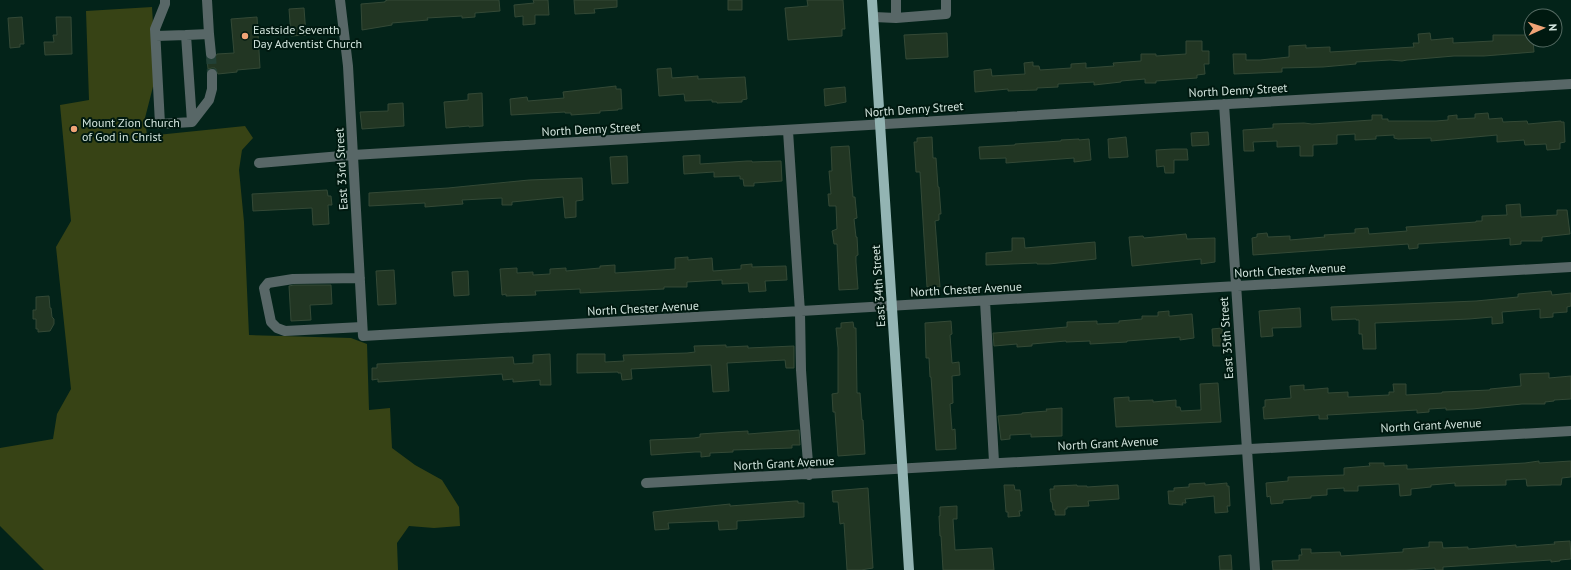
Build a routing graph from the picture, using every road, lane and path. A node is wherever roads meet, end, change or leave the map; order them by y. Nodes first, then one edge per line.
1 (165, 0) edge
2 (207, 0) edge
3 (340, 0) edge
4 (872, 0) edge
5 (896, 0) edge
6 (946, 0) edge
7 (874, 17) junction
8 (896, 18) junction
9 (208, 34) junction
10 (186, 35) junction
11 (156, 36) junction
12 (211, 54) tunnel mouth
13 (212, 74) tunnel mouth
14 (1571, 84) edge
15 (1224, 104) junction
16 (192, 122) junction
17 (880, 124) junction
18 (788, 131) junction
19 (353, 155) junction
20 (259, 163) dead end
21 (1571, 267) edge
22 (360, 278) junction
23 (1236, 286) junction
24 (985, 301) junction
25 (892, 306) junction
26 (800, 312) junction
27 (363, 332) junction
28 (1571, 430) edge
29 (1246, 449) junction
30 (994, 462) junction
31 (903, 469) junction
32 (809, 475) junction
33 (646, 483) dead end
34 (909, 570) edge
35 (1255, 570) edge

1 - 11 street
2 - 9 street
3 - 19 street, East 33rd Street
4 - 7 main road, East 34th Street
5 - 8 street
6 - 8 street
7 - 8 street
7 - 17 main road, East 34th Street
9 - 10 street
9 - 12 street
10 - 11 street
10 - 16 street
11 - 16 street
13 - 16 street
14 - 15 street, North Denny Street
15 - 17 street, North Denny Street
15 - 23 street, East 35th Street
17 - 18 street, North Denny Street
17 - 25 main road, East 34th Street
18 - 19 street, North Denny Street
18 - 26 street
19 - 20 street, North Denny Street
19 - 22 street, East 33rd Street
21 - 23 street, North Chester Avenue
22 - 27 street, East 33rd Street
22 - 27 street, North Chester Avenue
23 - 24 street, North Chester Avenue
23 - 29 street, East 35th Street
24 - 25 street, North Chester Avenue
24 - 30 street
25 - 26 street, North Chester Avenue
25 - 31 main road, East 34th Street
26 - 27 street, North Chester Avenue
26 - 32 street
28 - 29 street, North Grant Avenue
29 - 30 street, North Grant Avenue
29 - 35 street, East 35th Street
30 - 31 street, North Grant Avenue
31 - 32 street, North Grant Avenue
31 - 34 main road, East 34th Street
32 - 33 street, North Grant Avenue

